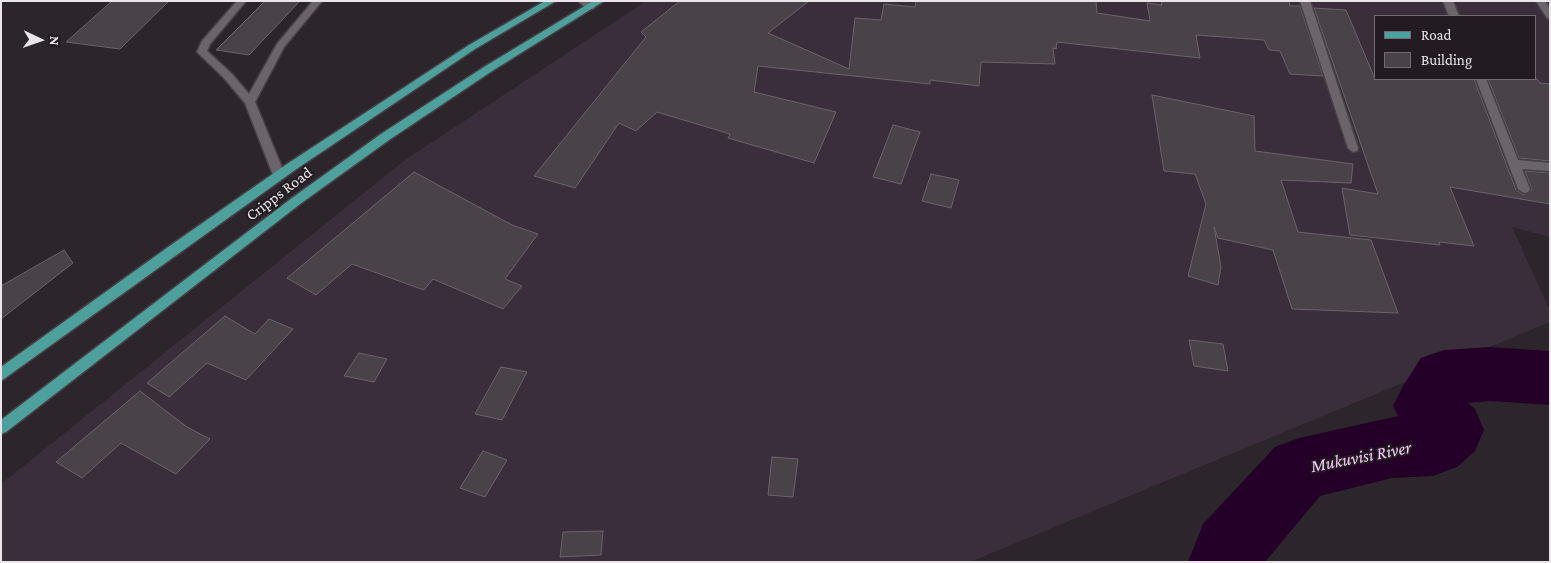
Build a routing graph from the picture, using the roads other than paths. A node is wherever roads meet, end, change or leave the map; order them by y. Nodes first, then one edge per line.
1 (242, 1) edge
2 (318, 1) edge
3 (552, 1) edge
4 (1305, 1) edge
5 (1448, 1) edge
6 (1540, 1) edge
7 (591, 3) edge
8 (1454, 15) edge
9 (1550, 16) edge
10 (1481, 80) edge
11 (250, 102) junction
12 (1353, 148) dead end
13 (1514, 164) junction
14 (1550, 167) edge
15 (279, 176) junction
16 (1524, 189) dead end
17 (1, 375) edge
18 (1, 428) edge

1 - 11 lane
2 - 11 lane
3 - 15 main road, Cripps Road
4 - 12 lane
5 - 8 lane
6 - 9 lane
7 - 18 main road, Cripps Road
10 - 13 lane
11 - 15 lane
13 - 14 lane
13 - 16 lane
15 - 17 main road, Cripps Road

